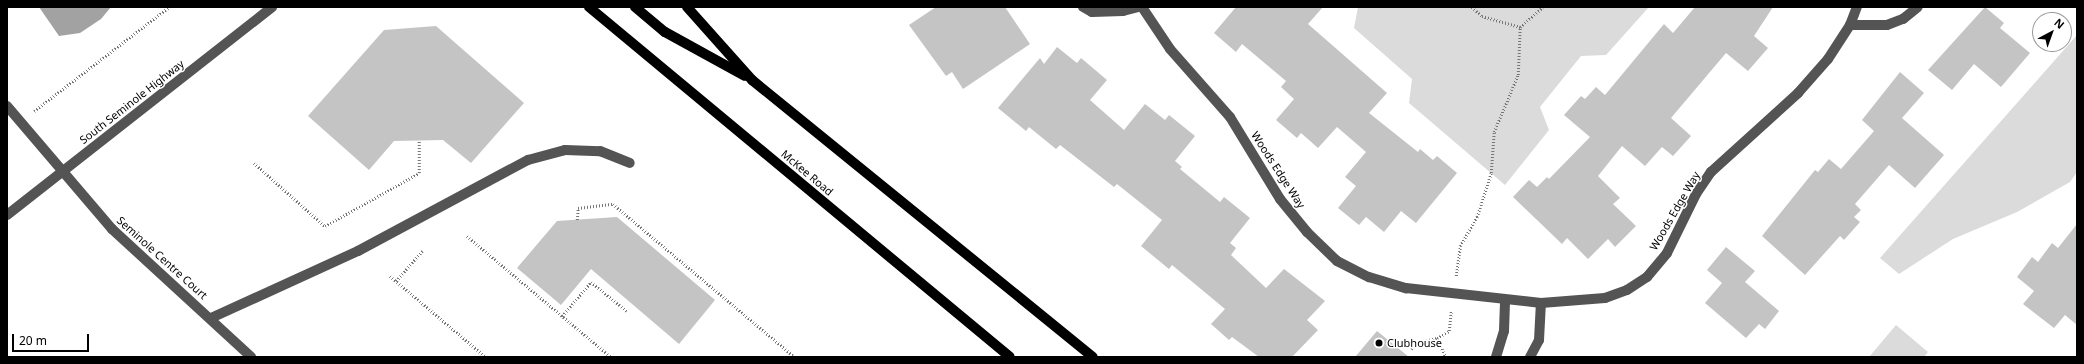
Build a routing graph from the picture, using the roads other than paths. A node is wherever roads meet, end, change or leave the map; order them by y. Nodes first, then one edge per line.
1 (272, 7) edge
2 (589, 7) edge
3 (635, 7) edge
4 (687, 7) edge
5 (1083, 7) edge
6 (1138, 7) edge
7 (1142, 7) edge
8 (1857, 7) edge
9 (1918, 7) edge
10 (1850, 25) junction
11 (752, 80) junction
12 (7, 106) edge
13 (630, 163) dead end
14 (62, 172) junction
15 (7, 215) edge
16 (1505, 300) junction
17 (1541, 302) junction
18 (211, 318) junction
19 (251, 357) edge
20 (1010, 357) edge
21 (1093, 357) edge
22 (1496, 357) edge
23 (1530, 357) edge

1 - 14 street, South Seminole Highway
2 - 20 main road, McKee Road
3 - 11 main road
4 - 11 main road
5 - 6 street
7 - 16 street, Woods Edge Way
8 - 10 street, Woods Edge Way
9 - 10 street
10 - 17 street, Woods Edge Way
11 - 21 main road
12 - 14 street, Seminole Centre Court
13 - 18 street
14 - 15 street, South Seminole Highway
14 - 18 street, Seminole Centre Court
16 - 17 street, Woods Edge Way
16 - 22 street
17 - 23 street
18 - 19 street, Seminole Centre Court

